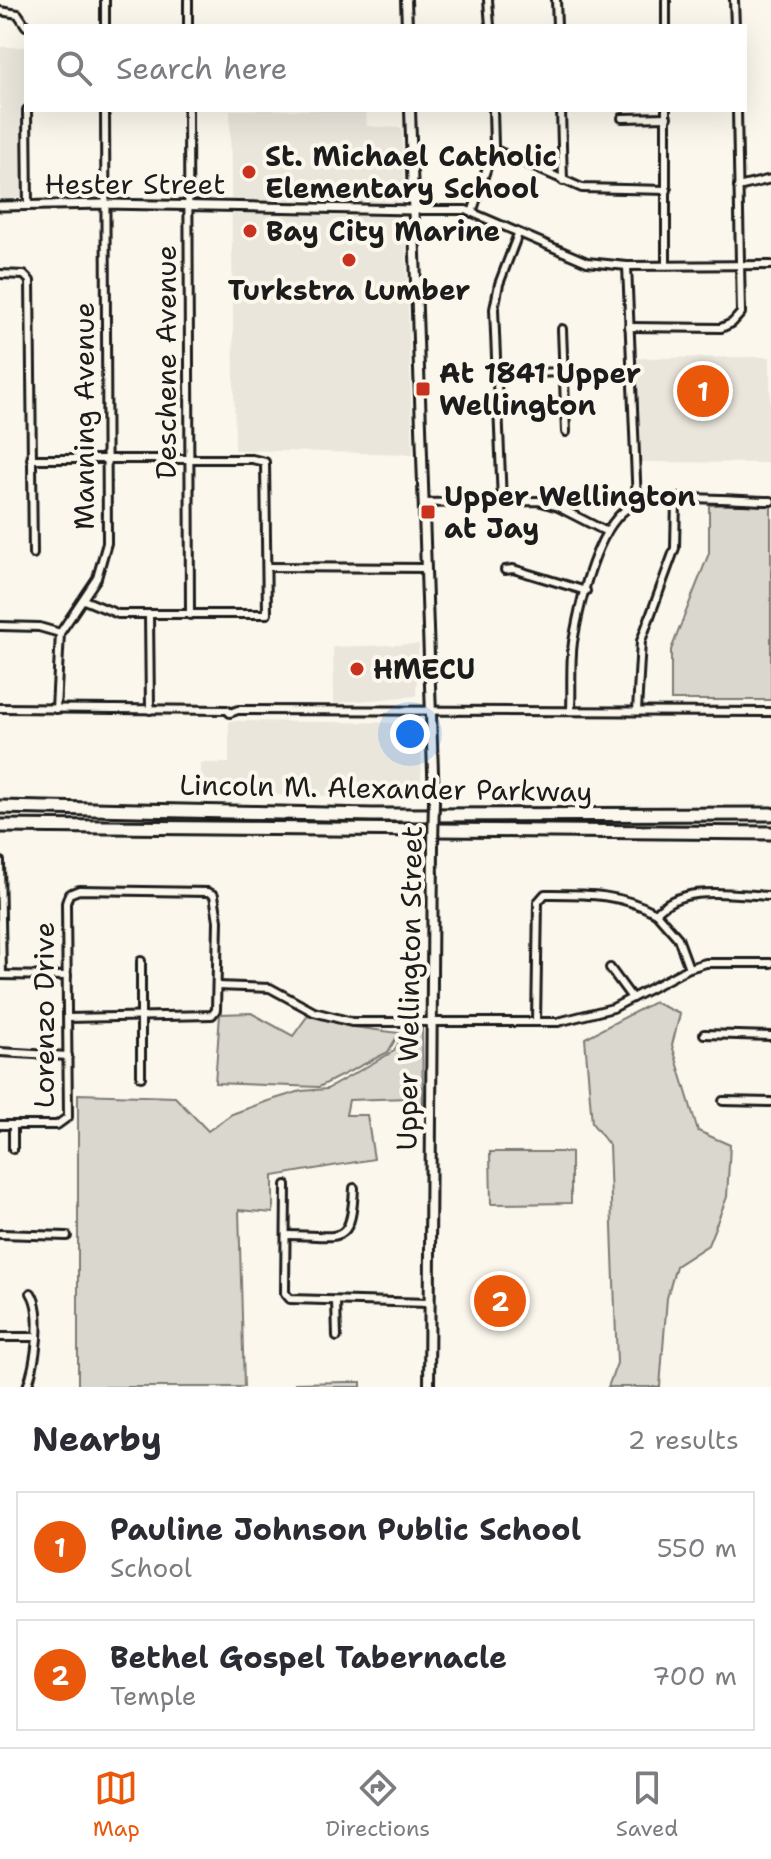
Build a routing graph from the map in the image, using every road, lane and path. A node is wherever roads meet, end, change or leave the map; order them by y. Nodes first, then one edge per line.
1 (105, 0) edge
2 (188, 0) edge
3 (406, 0) edge
4 (488, 0) edge
5 (556, 0) edge
6 (666, 0) edge
7 (734, 0) edge
8 (0, 11) edge
9 (25, 24) edge
10 (105, 24) edge
11 (188, 24) edge
12 (407, 24) edge
13 (490, 24) edge
14 (557, 24) edge
15 (666, 24) edge
16 (735, 24) edge
17 (27, 112) edge
18 (105, 112) edge
19 (188, 112) edge
20 (410, 112) edge
21 (493, 112) edge
22 (561, 112) edge
23 (737, 112) edge
24 (666, 113) edge
25 (622, 118) dead end
26 (493, 149) junction
27 (771, 179) edge
28 (563, 181) junction
29 (738, 187) junction
30 (667, 190) junction
31 (105, 204) junction
32 (188, 205) junction
33 (0, 206) edge
34 (28, 206) junction
35 (413, 210) junction
36 (472, 213) junction
37 (518, 234) junction
38 (666, 264) junction
39 (738, 264) junction
40 (771, 265) edge
41 (627, 266) junction
42 (0, 274) edge
43 (629, 327) junction
44 (562, 329) dead end
45 (564, 372) junction
46 (496, 374) junction
47 (566, 432) dead end
48 (31, 459) junction
49 (188, 459) junction
50 (106, 461) junction
51 (676, 500) junction
52 (771, 501) edge
53 (502, 502) junction
54 (423, 503) junction
55 (637, 503) junction
56 (605, 531) junction
57 (33, 554) dead end
58 (267, 567) junction
59 (426, 568) junction
60 (505, 570) dead end
61 (586, 591) junction
62 (84, 600) junction
63 (149, 614) junction
64 (190, 615) junction
65 (0, 626) edge
66 (60, 633) junction
67 (0, 708) edge
68 (56, 709) junction
69 (432, 709) junction
70 (150, 710) junction
71 (571, 710) junction
72 (637, 711) junction
73 (771, 712) edge
74 (0, 799) edge
75 (0, 807) edge
76 (16, 807) junction
77 (771, 814) edge
78 (0, 826) edge
79 (43, 827) junction
80 (0, 833) edge
81 (771, 833) edge
82 (0, 861) edge
83 (771, 896) edge
84 (655, 912) junction
85 (141, 961) dead end
86 (771, 963) edge
87 (610, 968) dead end
88 (689, 968) junction
89 (1, 975) edge
90 (67, 976) junction
91 (217, 986) junction
92 (632, 998) junction
93 (68, 1018) junction
94 (142, 1018) junction
95 (536, 1021) junction
96 (430, 1024) junction
97 (704, 1034) dead end
98 (771, 1036) edge
99 (0, 1052) edge
100 (68, 1056) junction
101 (141, 1077) dead end
102 (723, 1101) dead end
103 (771, 1102) edge
104 (0, 1125) edge
105 (13, 1125) junction
106 (13, 1149) dead end
107 (286, 1185) dead end
108 (354, 1188) dead end
109 (0, 1234) edge
110 (286, 1235) junction
111 (67, 1236) dead end
112 (31, 1293) dead end
113 (336, 1301) junction
114 (429, 1303) junction
115 (0, 1337) edge
116 (36, 1337) junction
117 (337, 1337) dead end
118 (27, 1387) edge
119 (429, 1387) edge

1 - 10 street
2 - 11 street
3 - 12 main road
4 - 13 street
5 - 14 street
6 - 15 street
7 - 16 street
8 - 9 street
17 - 34 street
18 - 31 street, Manning Avenue
19 - 32 street, Deschene Avenue
20 - 35 main road, Upper Wellington Street
21 - 26 street
22 - 28 street
23 - 29 street
24 - 25 street
24 - 30 street
26 - 28 street
26 - 36 street
27 - 29 street
28 - 30 street
29 - 39 street
30 - 38 street
31 - 32 street, Hester Street
31 - 34 street, Hester Street
31 - 50 street, Manning Avenue
32 - 35 street, Hester Street
32 - 49 street, Deschene Avenue
33 - 34 street, Hester Street
35 - 36 street
35 - 54 main road, Upper Wellington Street
36 - 37 street
37 - 41 street
37 - 46 street
38 - 39 street
38 - 41 street
39 - 40 street
39 - 43 street
41 - 43 street
42 - 48 street
43 - 55 street
44 - 45 street
45 - 46 street
45 - 47 street
46 - 53 street
48 - 50 street
48 - 57 street
49 - 50 street
49 - 58 street
49 - 64 street, Deschene Avenue
50 - 62 street, Manning Avenue
51 - 52 street
51 - 55 street
51 - 72 street
53 - 54 street
53 - 56 street
54 - 59 main road, Upper Wellington Street
55 - 56 street
56 - 61 street
58 - 59 street
58 - 64 street
59 - 69 main road, Upper Wellington Street
60 - 61 street
61 - 71 street
62 - 63 street
62 - 66 street, Manning Avenue
63 - 64 street
63 - 70 street
65 - 66 street
66 - 68 street
67 - 68 street
68 - 70 street
69 - 70 street
69 - 71 street
69 - 96 main road, Upper Wellington Street, bridge
71 - 72 street
72 - 73 street
74 - 76 highway
75 - 76 highway, Lincoln M. Alexander Parkway
76 - 77 highway, Lincoln M. Alexander Parkway
78 - 79 highway, Lincoln M. Alexander Parkway
79 - 80 highway
79 - 81 highway, Lincoln M. Alexander Parkway
82 - 89 street
83 - 84 street
84 - 88 street
84 - 95 street
85 - 94 street
86 - 88 street
87 - 92 street
88 - 92 street
89 - 90 street
90 - 91 street, Lorenzo Drive
90 - 93 street, Lorenzo Drive
91 - 94 street
91 - 96 street
92 - 95 street
93 - 94 street
93 - 100 street, Lorenzo Drive
94 - 101 street
95 - 96 street
96 - 114 main road, Upper Wellington Street
97 - 98 street
99 - 100 street
100 - 105 street, Lorenzo Drive
102 - 103 street
104 - 105 street, Lorenzo Drive
105 - 106 street
107 - 110 street
108 - 110 street
109 - 111 street
110 - 113 street
112 - 116 street
113 - 114 street
113 - 117 street
114 - 119 main road, Upper Wellington Street
115 - 116 street
116 - 118 street

